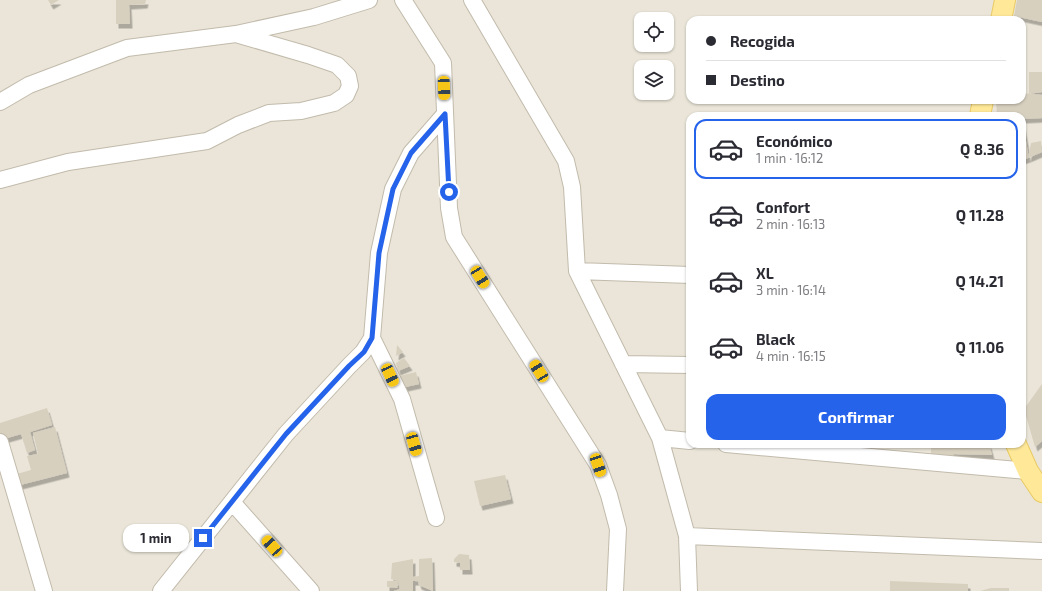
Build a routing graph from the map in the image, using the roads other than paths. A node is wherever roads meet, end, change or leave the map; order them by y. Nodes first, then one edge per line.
1 (369, 0) edge
2 (403, 0) edge
3 (472, 0) edge
4 (1005, 0) edge
5 (1002, 16) edge
6 (236, 34) junction
7 (0, 102) edge
8 (445, 114) junction
9 (0, 180) edge
10 (577, 271) junction
11 (686, 274) edge
12 (372, 338) junction
13 (623, 364) junction
14 (686, 365) edge
15 (660, 438) junction
16 (686, 441) edge
17 (0, 442) edge
18 (771, 448) edge
19 (1018, 448) edge
20 (1028, 471) junction
21 (1042, 492) edge
22 (232, 502) junction
23 (436, 518) dead end
24 (687, 536) junction
25 (1042, 551) edge
26 (44, 591) edge
27 (161, 591) edge
28 (311, 591) edge
29 (615, 591) edge
30 (689, 591) edge

1 - 6 street
2 - 8 street
3 - 10 street
4 - 5 main road
6 - 7 street
6 - 9 street
8 - 12 street
8 - 29 street
10 - 11 street
10 - 13 street
12 - 22 street
12 - 23 street
13 - 14 street
13 - 15 street
15 - 16 street
15 - 24 street
17 - 26 street
18 - 20 street
19 - 20 main road
20 - 21 main road
22 - 27 street
22 - 28 street
24 - 25 street
24 - 30 street

